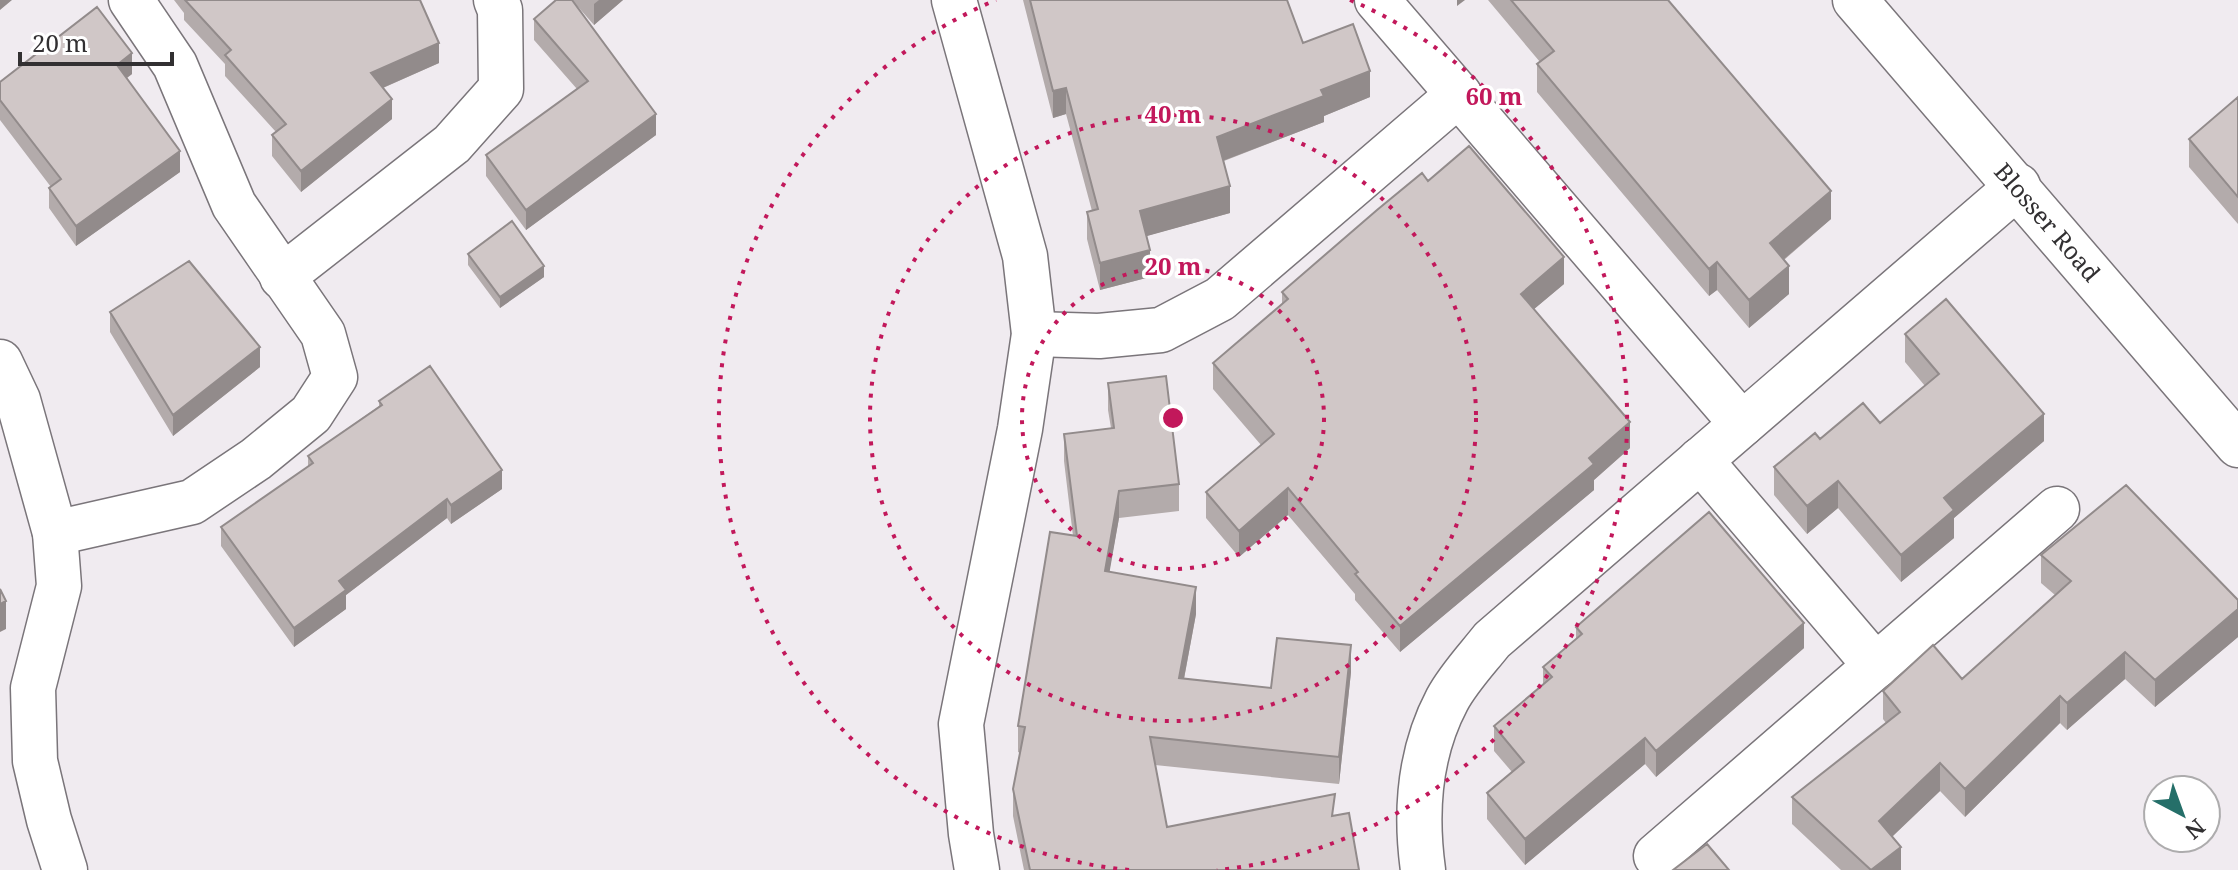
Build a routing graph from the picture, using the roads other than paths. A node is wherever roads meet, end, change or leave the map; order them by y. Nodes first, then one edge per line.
1 (131, 0) edge
2 (496, 0) edge
3 (954, 0) edge
4 (1377, 0) edge
5 (1855, 0) edge
6 (1459, 94) junction
7 (2018, 186) junction
8 (282, 277) junction
9 (1034, 334) junction
10 (0, 362) edge
11 (1742, 424) junction
12 (2238, 445) edge
13 (1700, 460) junction
14 (2057, 509) dead end
15 (55, 533) junction
16 (1876, 666) junction
17 (1656, 856) dead end
18 (65, 870) edge
19 (977, 870) edge
20 (1423, 870) edge

1 - 8 street
2 - 8 street
3 - 9 street
4 - 6 street
5 - 7 street, Blosser Road
6 - 9 street
6 - 11 street
7 - 11 street
7 - 12 street, Blosser Road
8 - 15 street
9 - 19 street
10 - 15 street
11 - 13 street
13 - 16 street
13 - 20 street
14 - 16 street
15 - 18 street
16 - 17 street

